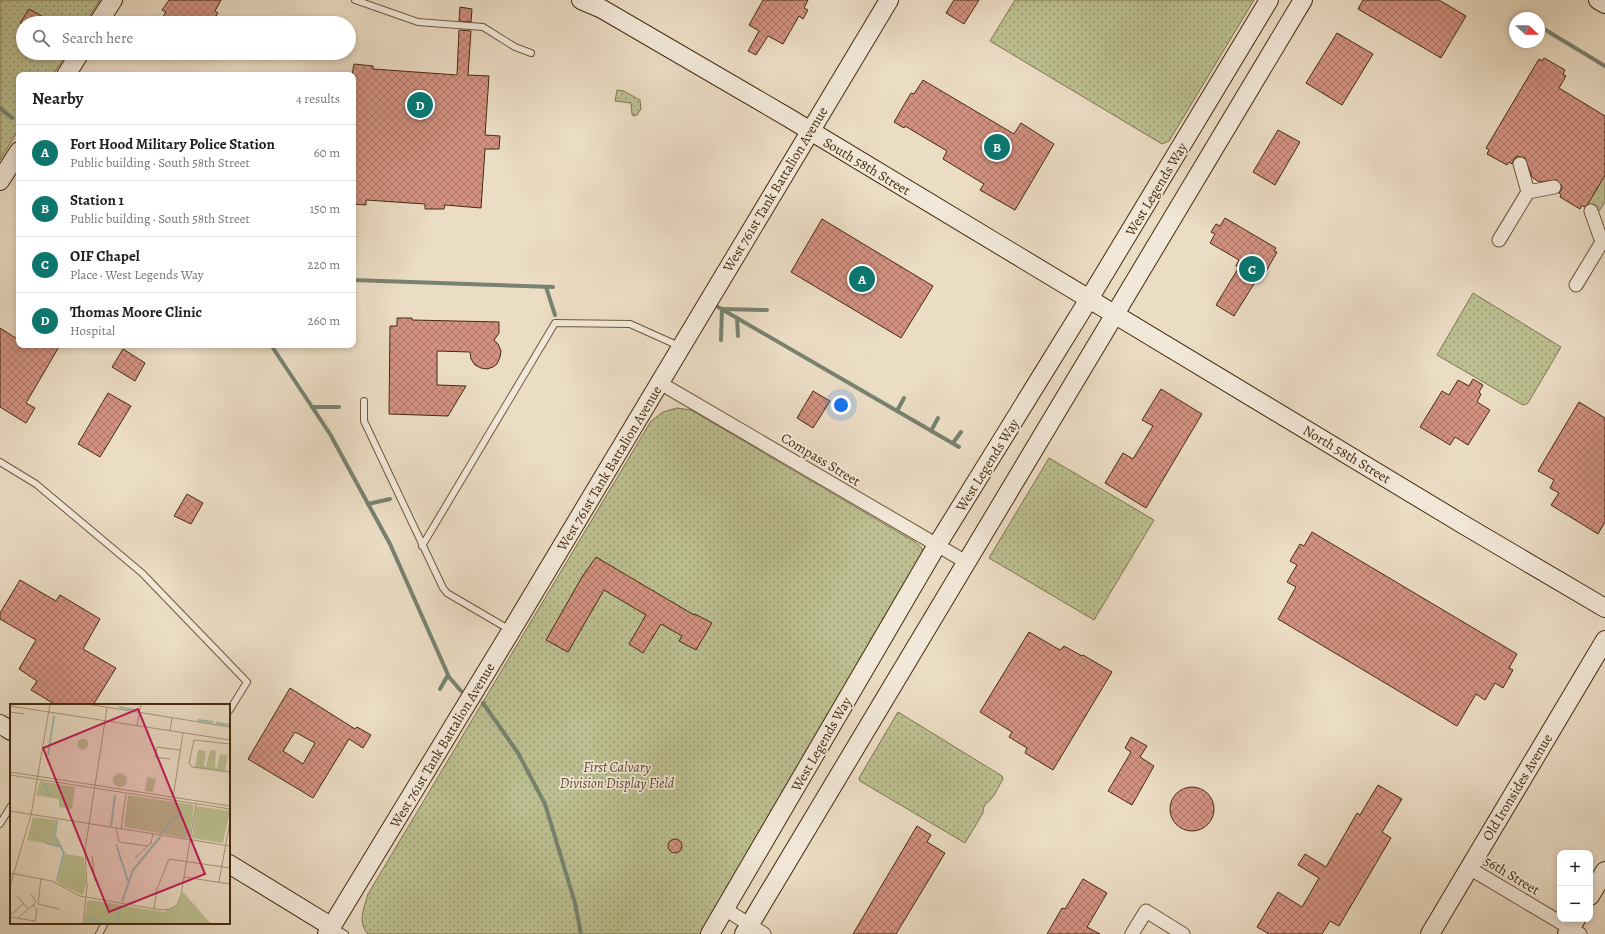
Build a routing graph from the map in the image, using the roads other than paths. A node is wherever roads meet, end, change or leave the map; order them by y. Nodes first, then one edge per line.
1 (113, 0) edge
2 (355, 0) edge
3 (581, 0) edge
4 (889, 0) edge
5 (1268, 0) edge
6 (1303, 0) edge
7 (1598, 0) edge
8 (1605, 4) edge
9 (103, 16) edge
10 (531, 53) dead end
11 (76, 60) edge
12 (68, 72) edge
13 (810, 131) junction
14 (16, 156) edge
15 (1520, 164) dead end
16 (0, 181) edge
17 (1554, 187) dead end
18 (1528, 192) junction
19 (1590, 211) dead end
20 (1499, 240) dead end
21 (1603, 242) edge
22 (1576, 285) dead end
23 (1089, 299) junction
24 (1115, 314) junction
25 (681, 347) junction
26 (660, 384) junction
27 (364, 401) dead end
28 (0, 462) edge
29 (937, 545) junction
30 (422, 546) junction
31 (966, 562) junction
32 (1605, 608) edge
33 (511, 631) junction
34 (1605, 640) edge
35 (230, 709) edge
36 (0, 724) edge
37 (10, 730) edge
38 (10, 808) edge
39 (0, 824) edge
40 (230, 865) edge
41 (1469, 868) junction
42 (1605, 871) edge
43 (1593, 891) edge
44 (725, 909) junction
45 (104, 924) edge
46 (1573, 929) edge
47 (752, 931) edge
48 (335, 932) edge
49 (99, 934) edge
50 (710, 934) edge
51 (1132, 934) edge
52 (1183, 934) edge
53 (1430, 934) edge

1 - 9 street
2 - 10 lane
3 - 13 street, South 58th Street
4 - 13 street, West 761st Tank Battalion Avenue
5 - 23 street, West Legends Way
6 - 24 street
7 - 8 street
11 - 12 street
13 - 23 street, South 58th Street
13 - 25 street, West 761st Tank Battalion Avenue
14 - 16 street
15 - 18 street
17 - 18 street
18 - 20 street
19 - 21 street
21 - 22 street
23 - 24 street, North 58th Street
23 - 29 street, West Legends Way
24 - 31 street
24 - 32 street, North 58th Street
25 - 26 street, West 761st Tank Battalion Avenue
25 - 30 lane
26 - 29 street, Compass Street
26 - 33 street, West 761st Tank Battalion Avenue
27 - 30 lane
28 - 35 lane
29 - 31 street, Compass Street
29 - 44 street, West Legends Way
30 - 33 lane
31 - 47 street
33 - 48 street, West 761st Tank Battalion Avenue
34 - 41 street, Old Ironsides Avenue
36 - 37 street
38 - 39 lane
40 - 48 street
41 - 46 street, 56th Street
41 - 53 street, Old Ironsides Avenue
42 - 43 street
44 - 47 street
44 - 50 street, West Legends Way
45 - 49 lane
51 - 52 street

